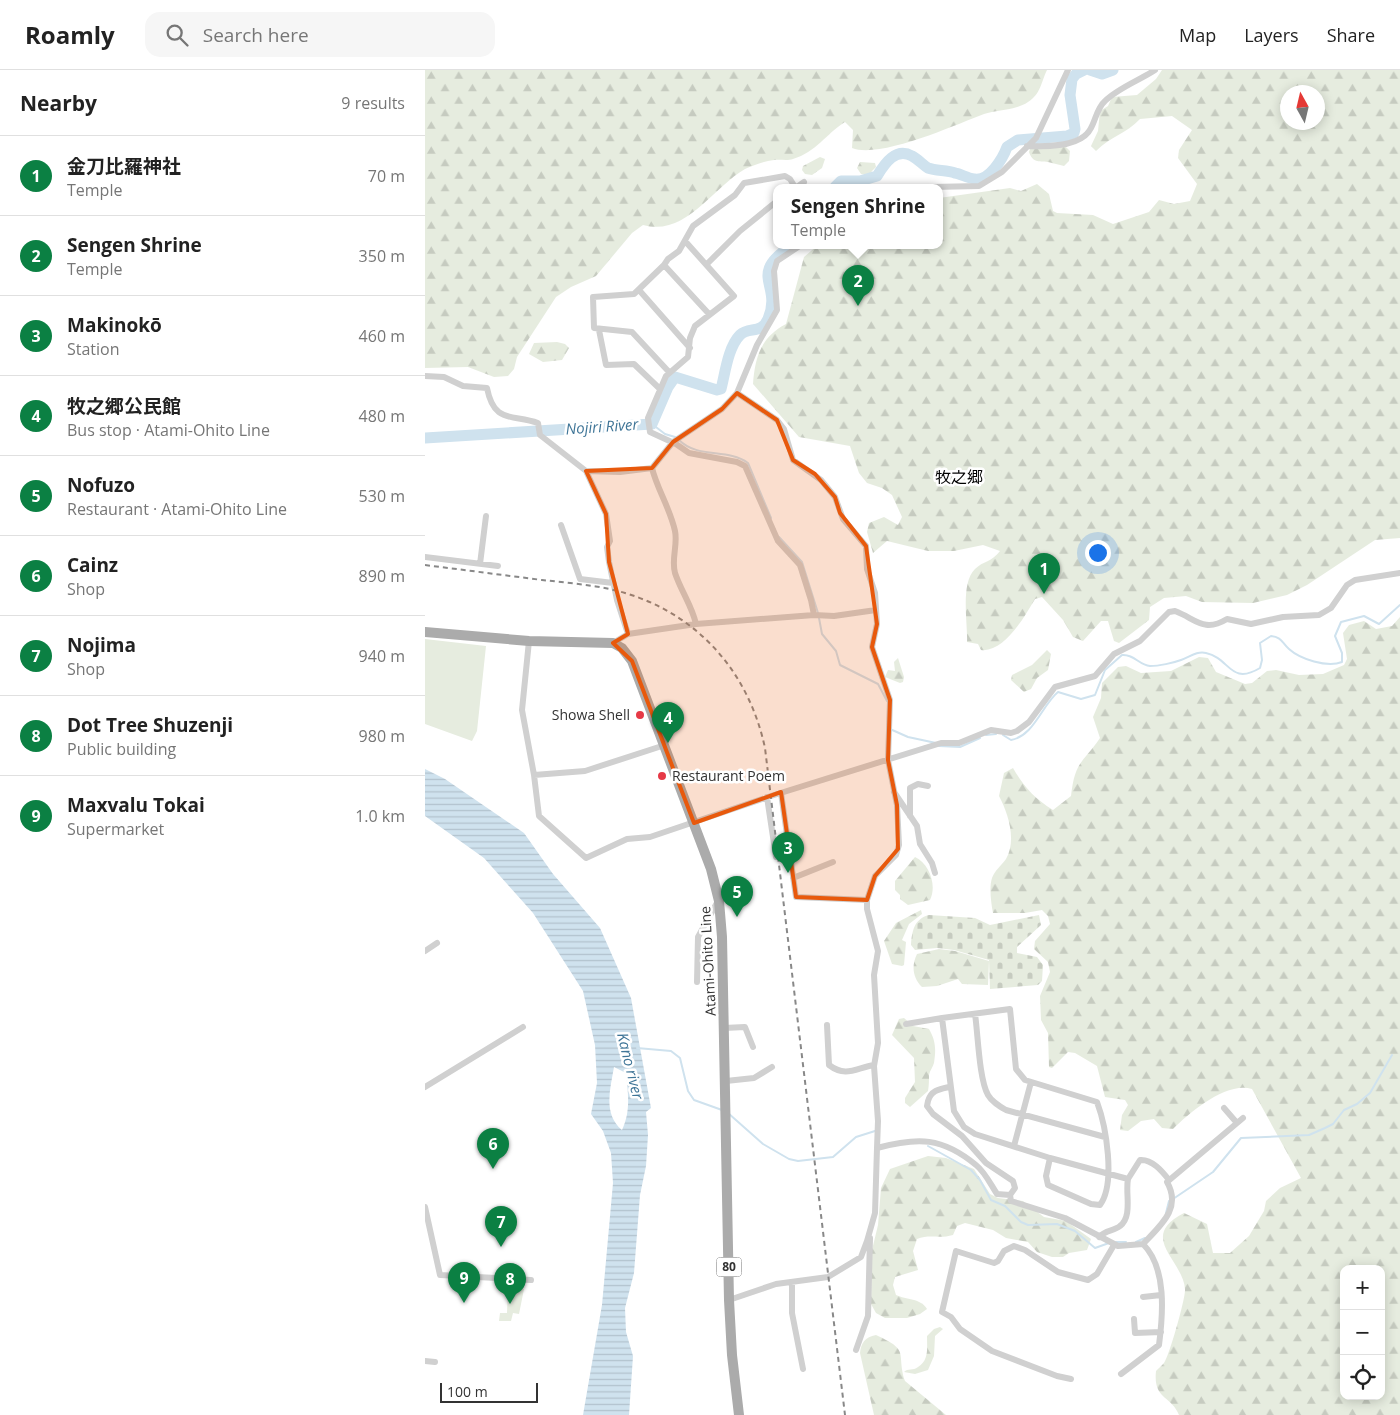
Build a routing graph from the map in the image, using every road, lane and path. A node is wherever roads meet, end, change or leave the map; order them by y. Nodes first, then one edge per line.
1 (1068, 70) edge
2 (1155, 70) edge
3 (1027, 146) junction
4 (804, 182) dead end
5 (794, 184) edge
6 (801, 184) edge
7 (943, 187) edge
8 (773, 204) edge
9 (685, 241) junction
10 (795, 249) edge
11 (707, 264) junction
12 (664, 265) junction
13 (639, 290) junction
14 (709, 314) junction
15 (599, 330) junction
16 (690, 348) junction
17 (669, 372) junction
18 (425, 376) edge
19 (659, 389) junction
20 (737, 393) junction
21 (676, 440) junction
22 (652, 468) junction
23 (586, 471) junction
24 (486, 516) dead end
25 (561, 525) dead end
26 (425, 557) edge
27 (480, 564) junction
28 (498, 566) dead end
29 (1400, 573) edge
30 (613, 583) junction
31 (876, 610) junction
32 (817, 615) junction
33 (696, 624) junction
34 (425, 632) edge
35 (627, 634) junction
36 (529, 641) junction
37 (613, 643) junction
38 (665, 746) junction
39 (888, 760) junction
40 (535, 775) junction
41 (928, 786) dead end
42 (893, 791) junction
43 (781, 793) junction
44 (767, 797) junction
45 (911, 818) junction
46 (694, 823) junction
47 (776, 857) dead end
48 (833, 862) dead end
49 (935, 873) dead end
50 (793, 878) junction
51 (867, 900) junction
52 (719, 901) junction
53 (437, 943) dead end
54 (425, 951) edge
55 (697, 982) dead end
56 (975, 1014) junction
57 (942, 1018) junction
58 (906, 1024) dead end
59 (827, 1025) dead end
60 (523, 1027) dead end
61 (724, 1028) junction
62 (753, 1047) dead end
63 (874, 1065) junction
64 (772, 1067) dead end
65 (725, 1081) junction
66 (1031, 1082) junction
67 (425, 1087) edge
68 (949, 1087) junction
69 (1225, 1108) dead end
70 (1022, 1115) junction
71 (1243, 1118) dead end
72 (1237, 1123) junction
73 (1105, 1136) junction
74 (1014, 1146) junction
75 (877, 1148) junction
76 (1050, 1158) junction
77 (1108, 1173) junction
78 (1128, 1179) junction
79 (1169, 1180) junction
80 (1010, 1196) junction
81 (425, 1207) edge
82 (869, 1235) junction
83 (1099, 1237) junction
84 (1143, 1244) junction
85 (1114, 1245) junction
86 (531, 1280) dead end
87 (792, 1282) junction
88 (1161, 1295) junction
89 (1143, 1297) dead end
90 (729, 1300) junction
91 (1134, 1319) dead end
92 (1161, 1332) junction
93 (856, 1350) dead end
94 (425, 1361) edge
95 (435, 1362) dead end
96 (803, 1369) dead end
97 (1121, 1374) dead end
98 (1071, 1379) dead end
99 (739, 1415) edge

1 - 3 street
2 - 3 street
3 - 7 street
4 - 6 street
5 - 9 street
8 - 11 street
9 - 11 street
9 - 12 street
10 - 20 street
11 - 14 street
12 - 13 street
12 - 14 street
13 - 15 street
13 - 16 street
14 - 16 street
15 - 17 street
15 - 19 street
16 - 17 street
17 - 19 street
18 - 23 street
19 - 21 street
20 - 21 street
20 - 31 street
21 - 22 street
21 - 32 street
22 - 23 street
22 - 33 street
23 - 30 street
24 - 27 street
25 - 30 street
26 - 27 street
27 - 28 street
29 - 39 street
30 - 35 street
31 - 32 street
31 - 39 street
32 - 33 street
33 - 35 street
34 - 36 main road
35 - 37 street
36 - 37 main road
36 - 40 street
37 - 38 main road, Atami-Ohito Line / 80
38 - 40 street
38 - 46 main road, Atami-Ohito Line / 80
39 - 42 street
39 - 43 street
40 - 46 street
41 - 45 street
42 - 45 street
42 - 51 street
43 - 44 street
43 - 50 street
44 - 46 street
44 - 47 street
45 - 49 street
46 - 52 main road, Atami-Ohito Line / 80
48 - 50 street
50 - 51 street
51 - 63 street
52 - 55 street
52 - 61 main road, Atami-Ohito Line / 80
53 - 54 street
56 - 57 street
56 - 66 street
56 - 70 street
57 - 58 street
57 - 68 street
59 - 63 street
60 - 67 street
61 - 62 street
61 - 65 main road, Atami-Ohito Line / 80
63 - 75 street
64 - 65 street
65 - 90 main road, Atami-Ohito Line / 80
66 - 70 street
66 - 73 street
68 - 74 street
68 - 80 street
69 - 72 street
70 - 73 street
70 - 74 street
71 - 72 street
72 - 79 street
73 - 77 street
74 - 76 street
75 - 80 street
75 - 82 street
76 - 77 street
76 - 77 street
77 - 78 street
78 - 79 street
78 - 83 street
79 - 84 street
80 - 83 street
81 - 86 street
82 - 87 street
82 - 93 street
83 - 85 street
84 - 85 street
84 - 88 street
85 - 98 street
87 - 90 street
87 - 96 street
88 - 89 street
88 - 92 street
90 - 99 main road, 80
91 - 92 street
92 - 97 street
94 - 95 street

